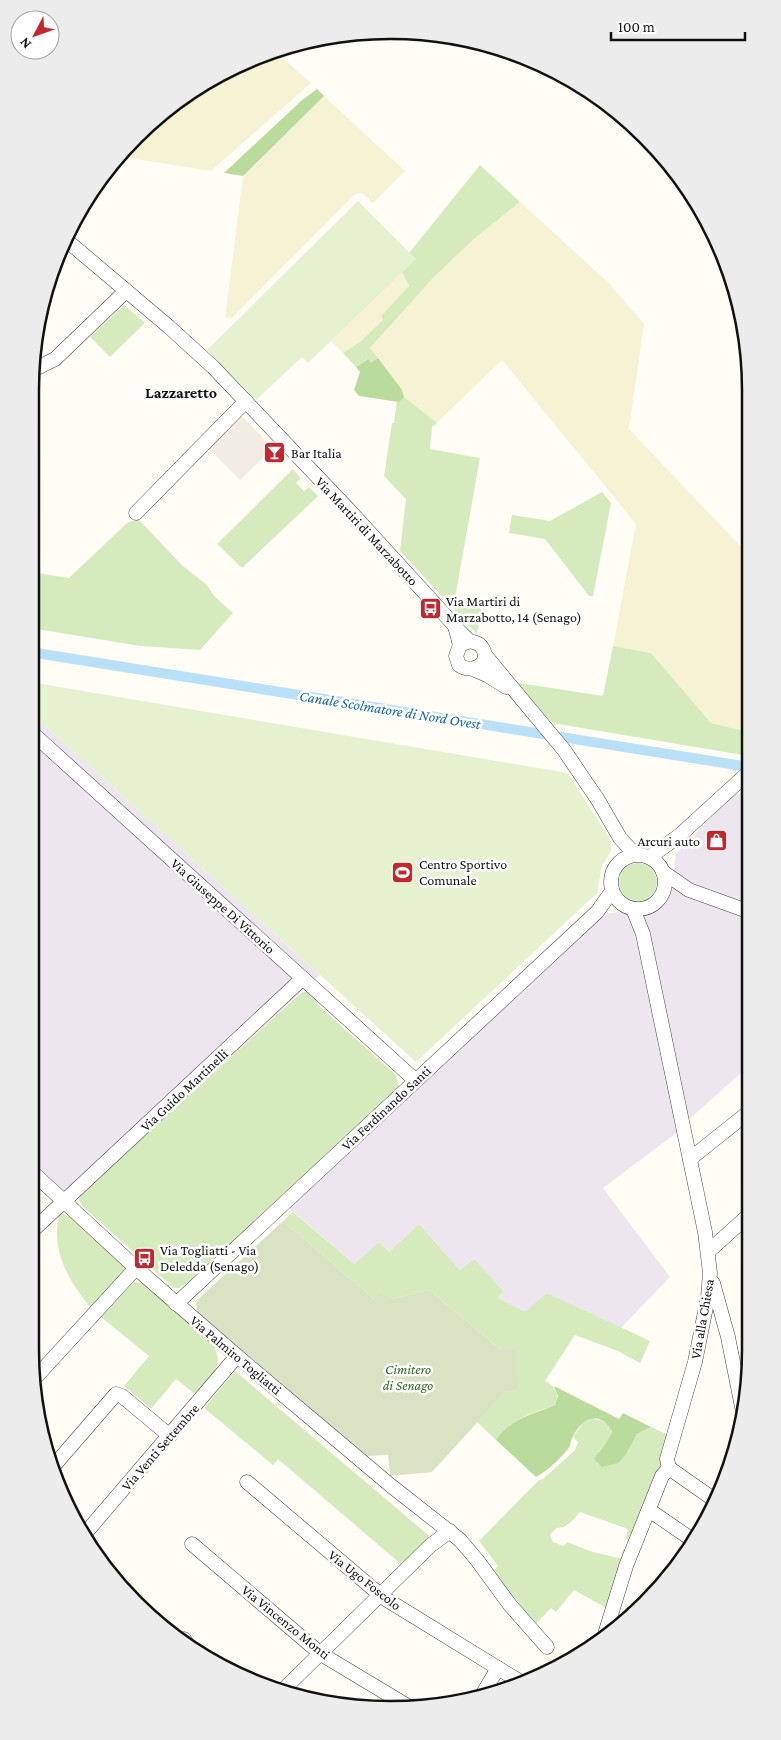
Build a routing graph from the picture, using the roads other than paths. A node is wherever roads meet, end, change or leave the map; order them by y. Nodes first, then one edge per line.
1 (71, 244) edge
2 (126, 291) junction
3 (40, 367) edge
4 (246, 401) junction
5 (136, 513) dead end
6 (465, 643) junction
7 (485, 655) junction
8 (474, 669) junction
9 (519, 696) junction
10 (39, 739) edge
11 (742, 779) edge
12 (680, 834) junction
13 (620, 838) junction
14 (644, 856) junction
15 (620, 861) junction
16 (663, 871) junction
17 (689, 890) junction
18 (612, 891) junction
19 (662, 894) junction
20 (627, 906) junction
21 (648, 907) junction
22 (742, 909) edge
23 (596, 912) junction
24 (643, 934) junction
25 (303, 978) junction
26 (415, 1080) junction
27 (742, 1117) edge
28 (690, 1159) junction
29 (39, 1178) edge
30 (64, 1201) junction
31 (742, 1221) edge
32 (39, 1225) edge
33 (708, 1251) junction
34 (136, 1268) junction
35 (710, 1273) junction
36 (176, 1304) junction
37 (703, 1329) junction
38 (728, 1337) junction
39 (237, 1356) junction
40 (40, 1373) edge
41 (739, 1393) edge
42 (170, 1436) junction
43 (57, 1462) edge
44 (669, 1468) junction
45 (247, 1482) dead end
46 (710, 1497) edge
47 (649, 1510) junction
48 (436, 1522) junction
49 (89, 1529) edge
50 (450, 1531) junction
51 (688, 1537) edge
52 (192, 1544) dead end
53 (431, 1545) junction
54 (380, 1595) junction
55 (607, 1627) edge
56 (547, 1647) dead end
57 (321, 1654) junction
58 (498, 1668) junction
59 (515, 1678) edge
60 (287, 1686) edge
61 (486, 1688) edge
62 (399, 1701) edge

1 - 2 street, Via Martiri di Marzabotto
2 - 3 street
2 - 4 street, Via Martiri di Marzabotto
4 - 5 street
4 - 6 street, Via Martiri di Marzabotto
6 - 7 street
6 - 8 street
7 - 8 street
7 - 9 street
8 - 9 street
9 - 13 street
10 - 25 street, Via Giuseppe Di Vittorio
11 - 12 street
12 - 14 street
12 - 16 street
13 - 14 street
13 - 15 street
14 - 15 street
14 - 16 street
15 - 18 street
16 - 17 street
16 - 19 street
17 - 19 street
17 - 22 street
18 - 20 street
18 - 23 street, Via Ferdinando Santi
19 - 21 street
20 - 21 street
20 - 23 street, Via Ferdinando Santi
20 - 24 street, Via alla Chiesa
21 - 24 street, Via alla Chiesa
23 - 26 street, Via Ferdinando Santi
24 - 28 street, Via alla Chiesa
25 - 26 street, Via Giuseppe Di Vittorio
25 - 30 street, Via Guido Martinelli
26 - 36 street, Via Ferdinando Santi
27 - 28 street
28 - 33 street, Via alla Chiesa
29 - 30 street, Via Palmiro Togliatti
30 - 32 street, Via Guido Martinelli
30 - 34 street, Via Palmiro Togliatti
31 - 33 street
33 - 35 street, Via alla Chiesa
34 - 36 street, Via Palmiro Togliatti
34 - 40 street
35 - 37 street, Via alla Chiesa
35 - 38 street
36 - 39 street, Via Palmiro Togliatti
37 - 38 street
37 - 44 street, Via alla Chiesa
38 - 41 street
39 - 42 street, Via Venti Settembre
39 - 48 street, Via Palmiro Togliatti
42 - 43 street
42 - 49 street, Via Venti Settembre
44 - 46 street
44 - 47 street, Via alla Chiesa
45 - 54 street, Via Ugo Foscolo
47 - 51 street
47 - 55 street, Via alla Chiesa
48 - 50 street, Via Palmiro Togliatti
48 - 53 street
50 - 53 street
50 - 56 street, Via Palmiro Togliatti
52 - 57 street, Via Vincenzo Monti
53 - 54 street
54 - 57 street
54 - 58 street, Via Ugo Foscolo
57 - 60 street
57 - 62 street, Via Vincenzo Monti
58 - 59 street, Via Ugo Foscolo
58 - 61 street

